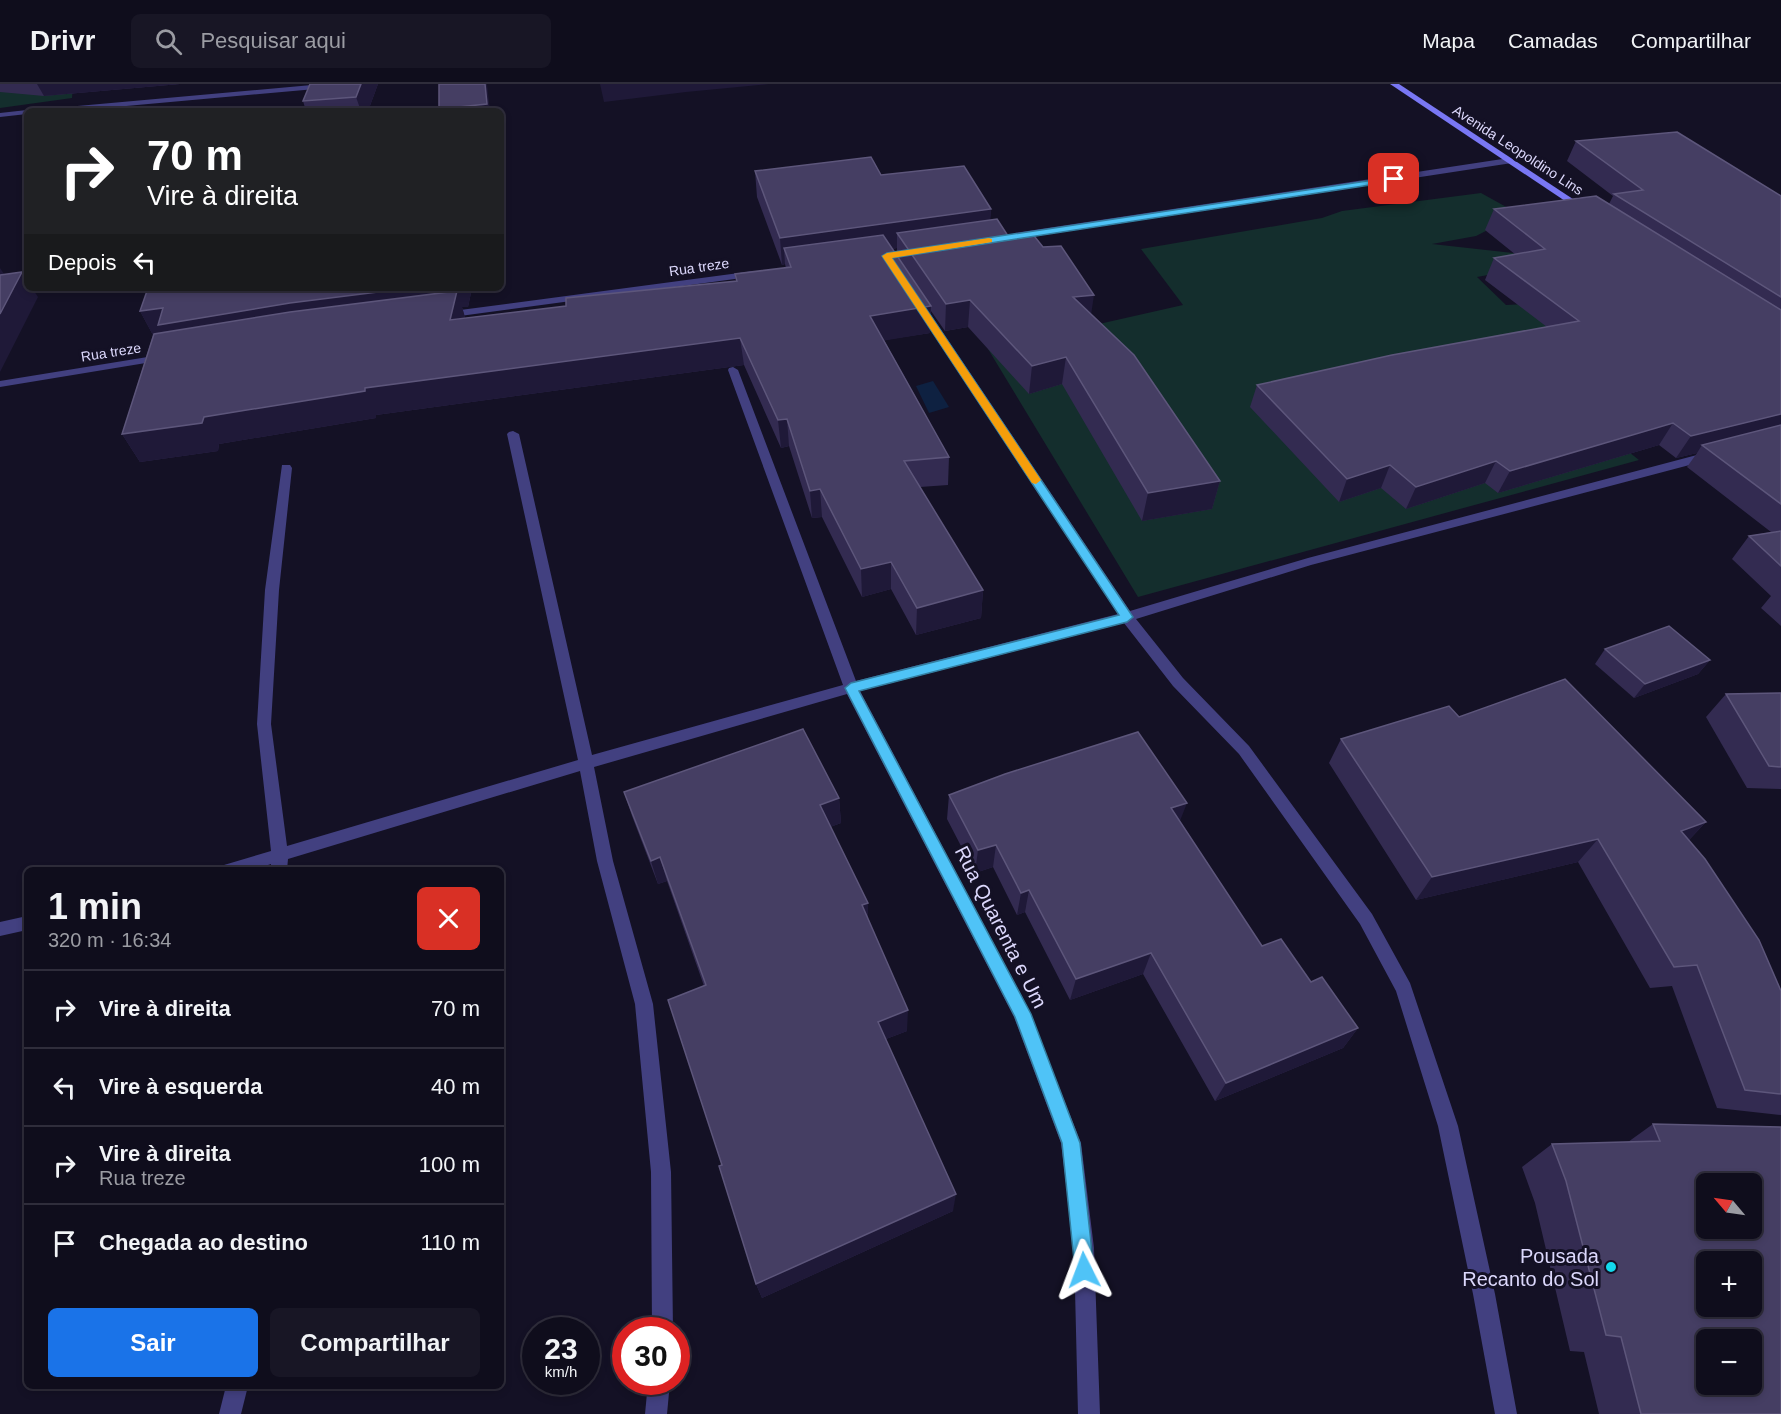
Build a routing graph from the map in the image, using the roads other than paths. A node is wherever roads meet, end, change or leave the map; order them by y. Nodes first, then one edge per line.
1 (349, 84) edge
2 (1394, 84) edge
3 (78, 108) edge
4 (24, 112) edge
5 (0, 115) edge
6 (1509, 162) junction
7 (1600, 219) edge
8 (1004, 238) edge
9 (770, 272) edge
10 (913, 295) edge
11 (431, 317) edge
12 (174, 356) edge
13 (733, 370) dead end
14 (0, 384) edge
15 (513, 434) dead end
16 (1721, 453) edge
17 (286, 468) dead end
18 (1127, 617) junction
19 (851, 688) junction
20 (586, 763) junction
21 (279, 863) edge
22 (251, 867) edge
23 (24, 924) edge
24 (0, 929) edge
25 (663, 1317) edge
26 (236, 1389) edge
27 (658, 1395) edge
28 (230, 1414) edge
29 (656, 1414) edge
30 (1089, 1414) edge
31 (1506, 1414) edge

1 - 3 street
2 - 6 main road, Avenida Leopoldino Lins
4 - 5 street
6 - 7 main road, Avenida Leopoldino Lins
6 - 8 street
9 - 11 street, Rua treze
10 - 18 street
12 - 14 street, Rua treze
13 - 19 street, Rua Quarenta e Um
15 - 20 street
16 - 18 street
17 - 21 street
18 - 19 street
18 - 31 street
19 - 20 street
19 - 30 street, Rua Quarenta e Um
20 - 21 street
20 - 25 street
21 - 22 street
23 - 24 street
26 - 28 street
27 - 29 street

